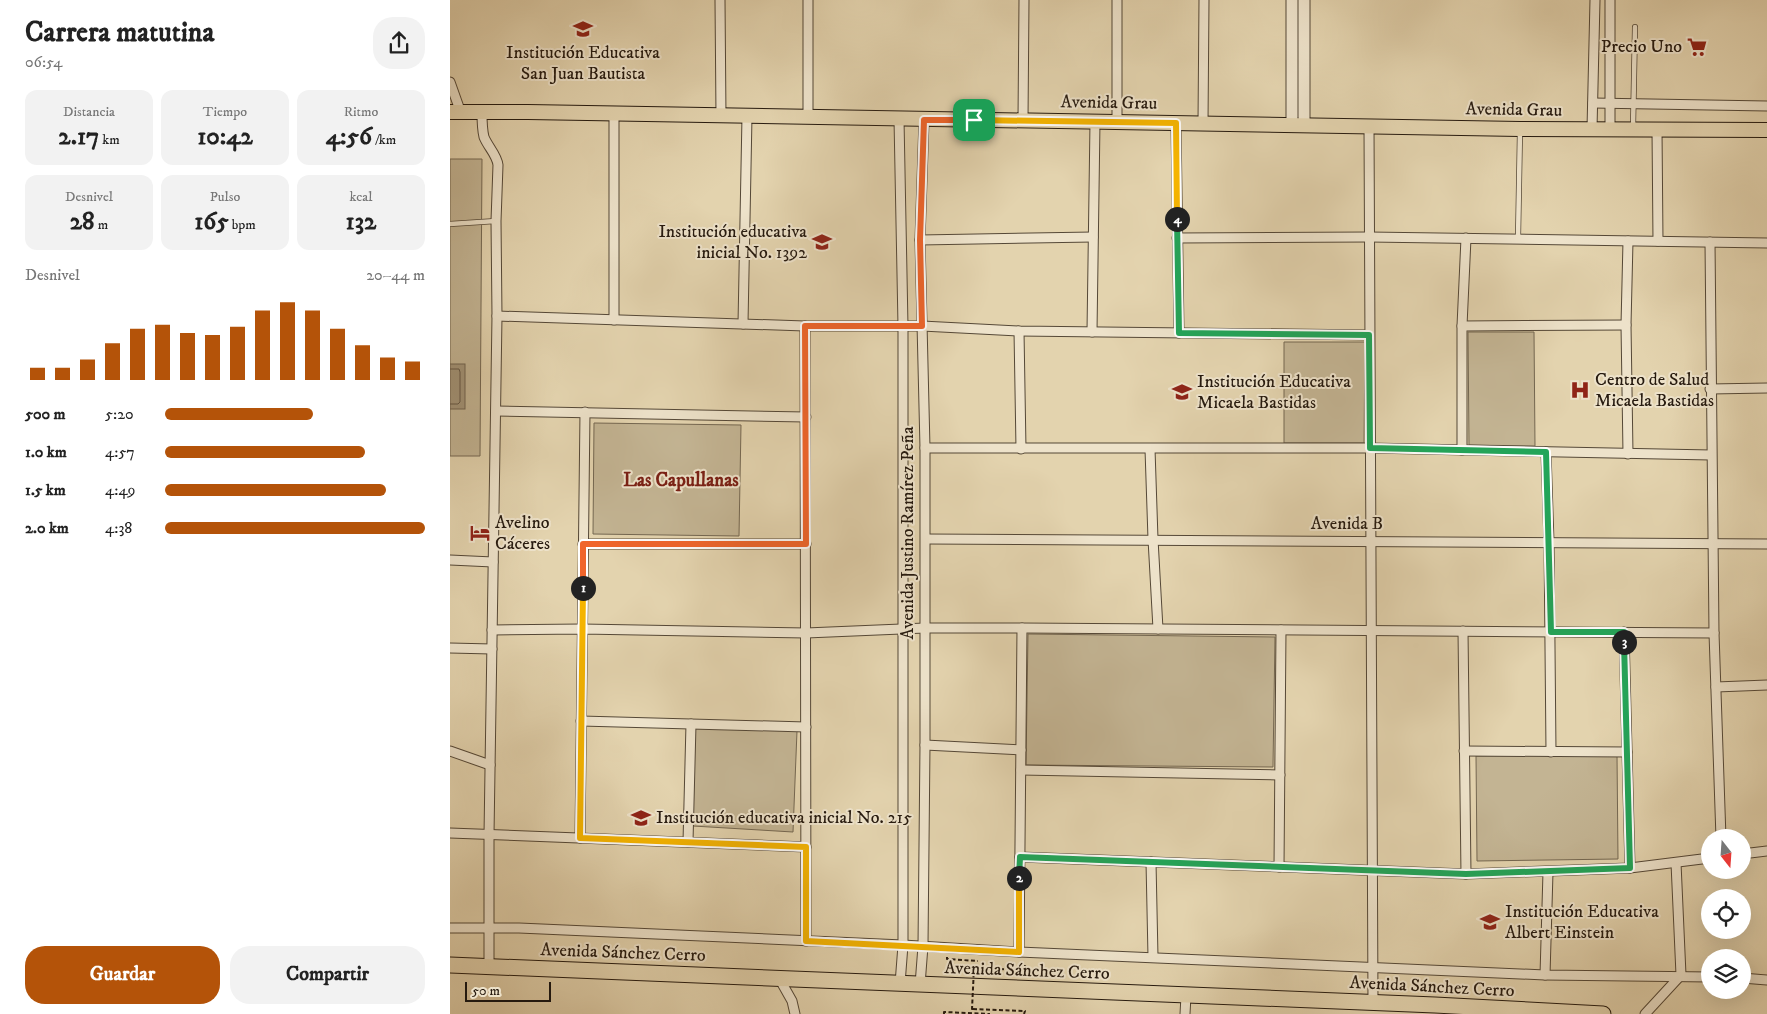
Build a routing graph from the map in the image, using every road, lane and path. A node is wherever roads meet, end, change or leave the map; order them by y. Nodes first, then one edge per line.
1 (720, 0) edge
2 (808, 0) edge
3 (1024, 0) edge
4 (1117, 0) edge
5 (1204, 0) edge
6 (1292, 0) edge
7 (1304, 0) edge
8 (1595, 0) edge
9 (1610, 0) edge
10 (1635, 27) dead end
11 (450, 82) edge
12 (1593, 103) junction
13 (1610, 103) junction
14 (1634, 103) junction
15 (1767, 106) edge
16 (455, 112) edge
17 (482, 112) junction
18 (614, 114) junction
19 (721, 116) junction
20 (747, 116) junction
21 (808, 117) junction
22 (899, 119) junction
23 (924, 120) junction
24 (1023, 120) junction
25 (1095, 122) junction
26 (1117, 122) junction
27 (1176, 123) junction
28 (1203, 123) junction
29 (1298, 125) junction
30 (1369, 126) junction
31 (1520, 129) junction
32 (1592, 129) junction
33 (1610, 130) junction
34 (1633, 130) junction
35 (1657, 130) junction
36 (1767, 130) edge
37 (496, 221) junction
38 (450, 224) edge
39 (1093, 237) junction
40 (1369, 237) junction
41 (1177, 238) junction
42 (1466, 238) junction
43 (1518, 239) junction
44 (920, 240) junction
45 (1628, 241) junction
46 (1658, 241) junction
47 (1710, 242) junction
48 (1767, 243) edge
49 (497, 316) junction
50 (614, 320) junction
51 (743, 324) junction
52 (1626, 325) junction
53 (805, 326) junction
54 (903, 326) junction
55 (922, 326) junction
56 (1462, 326) junction
57 (1019, 331) junction
58 (1092, 332) junction
59 (1179, 333) junction
60 (1369, 335) junction
61 (1767, 388) edge
62 (1710, 389) junction
63 (496, 410) junction
64 (585, 412) junction
65 (806, 417) junction
66 (925, 448) junction
67 (1370, 448) junction
68 (1021, 449) junction
69 (1150, 449) junction
70 (1462, 450) junction
71 (1546, 452) junction
72 (1628, 454) junction
73 (1711, 455) junction
74 (926, 539) junction
75 (1153, 539) junction
76 (1370, 540) junction
77 (1550, 542) junction
78 (1713, 543) junction
79 (583, 544) junction
80 (806, 544) junction
81 (1767, 544) edge
82 (450, 560) edge
83 (493, 562) junction
84 (924, 628) junction
85 (1022, 628) junction
86 (1158, 628) junction
87 (582, 629) junction
88 (904, 629) junction
89 (492, 630) junction
90 (1281, 630) junction
91 (1371, 630) junction
92 (1462, 631) junction
93 (1551, 632) junction
94 (1624, 632) junction
95 (806, 633) junction
96 (1714, 633) junction
97 (450, 648) edge
98 (492, 649) junction
99 (1767, 685) edge
100 (1716, 687) junction
101 (581, 721) junction
102 (691, 724) junction
103 (806, 727) junction
104 (925, 745) junction
105 (1021, 750) junction
106 (1464, 751) junction
107 (450, 752) edge
108 (1551, 752) junction
109 (1627, 752) junction
110 (490, 765) junction
111 (1020, 770) junction
112 (1280, 775) junction
113 (1721, 829) edge
114 (450, 833) edge
115 (489, 835) junction
116 (580, 838) junction
117 (688, 842) junction
118 (806, 847) junction
119 (1767, 852) edge
120 (1751, 853) edge
121 (1020, 857) junction
122 (1701, 859) edge
123 (1151, 862) junction
124 (1676, 863) junction
125 (1279, 867) junction
126 (1630, 868) junction
127 (1372, 870) junction
128 (1548, 872) junction
129 (1466, 874) junction
130 (450, 928) edge
131 (488, 928) junction
132 (806, 941) junction
133 (903, 945) junction
134 (923, 946) junction
135 (1019, 952) junction
136 (1153, 957) junction
137 (947, 959) dead end
138 (986, 961) dead end
139 (1026, 963) dead end
140 (450, 965) edge
141 (489, 966) junction
142 (1373, 968) junction
143 (1545, 975) junction
144 (1682, 975) junction
145 (1701, 976) edge
146 (779, 978) junction
147 (1763, 979) edge
148 (900, 984) junction
149 (920, 985) junction
150 (1767, 986) edge
151 (1186, 996) junction
152 (1373, 1003) junction
153 (795, 1014) edge
154 (944, 1014) edge
155 (990, 1014) edge
156 (1024, 1014) edge
157 (1185, 1014) edge
158 (1586, 1014) edge
159 (1603, 1014) edge
160 (1645, 1014) edge

1 - 19 street
2 - 21 street
3 - 24 street
4 - 26 street
5 - 28 street
6 - 29 street
7 - 29 street
8 - 12 street
9 - 13 street
10 - 14 lane
11 - 16 street
12 - 13 street
12 - 32 street
13 - 14 street
13 - 33 street
14 - 15 street
14 - 34 lane
16 - 17 main road, Avenida Grau
17 - 18 main road, Avenida Grau
17 - 37 street
18 - 19 main road, Avenida Grau
18 - 50 street
19 - 20 main road, Avenida Grau
20 - 21 main road, Avenida Grau
20 - 51 street
21 - 22 main road, Avenida Grau
22 - 23 main road, Avenida Grau
22 - 54 street, Avenida Justino Ramírez Peña
23 - 24 main road, Avenida Grau
23 - 44 street, Avenida Justino Ramírez Peña
24 - 25 main road, Avenida Grau
25 - 26 main road, Avenida Grau
25 - 39 street
26 - 27 main road, Avenida Grau
27 - 28 main road, Avenida Grau
27 - 41 street
28 - 29 main road, Avenida Grau
29 - 30 main road, Avenida Grau
30 - 31 main road, Avenida Grau
30 - 40 street
31 - 32 main road, Avenida Grau
31 - 43 lane
32 - 33 main road, Avenida Grau
33 - 34 main road, Avenida Grau
34 - 35 main road, Avenida Grau
35 - 36 main road, Avenida Grau
35 - 46 street
37 - 38 lane
37 - 49 street
39 - 44 street
39 - 58 street
40 - 41 street
40 - 42 street
40 - 60 street
41 - 59 street
42 - 43 street
42 - 56 street
43 - 45 street
44 - 55 street, Avenida Justino Ramírez Peña
45 - 46 street
45 - 52 street
46 - 47 street
47 - 48 street
47 - 62 street
49 - 50 street
49 - 63 street
50 - 51 street
51 - 53 street
52 - 56 street
52 - 72 street
53 - 54 street
53 - 65 street
54 - 55 street
54 - 88 street, Avenida Justino Ramírez Peña
55 - 57 street
55 - 66 street, Avenida Justino Ramírez Peña
56 - 70 street
57 - 58 street
57 - 68 street
58 - 59 street
59 - 60 street
60 - 67 street
61 - 62 street
62 - 73 street
63 - 64 street
63 - 83 street
64 - 65 street
64 - 79 street
65 - 80 street
66 - 68 street
66 - 74 street, Avenida Justino Ramírez Peña
67 - 69 street
67 - 70 street
67 - 76 street
68 - 69 street
69 - 75 street
70 - 71 street
71 - 72 street
71 - 77 street
72 - 73 street
73 - 78 street
74 - 75 street, Avenida B
74 - 84 street, Avenida Justino Ramírez Peña
75 - 76 street, Avenida B
75 - 86 street
76 - 77 street, Avenida B
76 - 91 street
77 - 78 street, Avenida B
77 - 93 street
78 - 81 street, Avenida B
78 - 96 street
79 - 80 street
79 - 87 street
80 - 95 street
82 - 83 street
83 - 89 street
84 - 85 street
84 - 88 street
84 - 104 street, Avenida Justino Ramírez Peña
85 - 86 street
85 - 105 street
86 - 90 street
87 - 89 street
87 - 95 street
87 - 101 street
88 - 95 street
88 - 133 street, Avenida Justino Ramírez Peña
89 - 98 street
90 - 91 street
90 - 112 street
91 - 92 street
91 - 127 street
92 - 93 street
92 - 106 street
93 - 94 street
93 - 108 street
94 - 96 street
94 - 109 street
95 - 103 street
96 - 100 street
97 - 98 street
98 - 110 street
99 - 100 street
100 - 113 street
101 - 102 street
101 - 116 street
102 - 103 street
102 - 117 street
103 - 118 street
104 - 105 street
104 - 134 street, Avenida Justino Ramírez Peña
105 - 111 street
106 - 108 street
106 - 129 street
107 - 110 street
108 - 109 street
109 - 126 street
110 - 115 street
111 - 112 street
111 - 121 street
112 - 125 street
114 - 115 street
115 - 116 street
115 - 131 street
116 - 117 street
117 - 118 street
118 - 132 street
119 - 120 street
121 - 123 street
121 - 135 street
122 - 124 street
123 - 125 street
123 - 136 street
124 - 126 street
124 - 144 street
125 - 127 street
126 - 128 street
127 - 129 street
127 - 142 street
128 - 129 street
128 - 143 street
130 - 131 street
131 - 132 street
131 - 141 street
132 - 133 street
133 - 134 street
133 - 148 street, Avenida Justino Ramírez Peña
134 - 135 street
134 - 149 street, Avenida Justino Ramírez Peña
135 - 136 street
136 - 142 street
137 - 138 path
139 - 156 path, bridge
140 - 141 highway, Avenida Sánchez Cerro
141 - 146 highway, Avenida Sánchez Cerro
142 - 143 street
142 - 152 street
143 - 144 street
144 - 145 street
144 - 160 street
146 - 148 highway, Avenida Sánchez Cerro
146 - 153 street
147 - 150 street
148 - 149 highway, Avenida Sánchez Cerro
149 - 151 highway, Avenida Sánchez Cerro
151 - 152 highway, Avenida Sánchez Cerro
151 - 157 street
152 - 158 highway, Avenida Sánchez Cerro
154 - 155 path
158 - 159 highway, Avenida Sánchez Cerro

